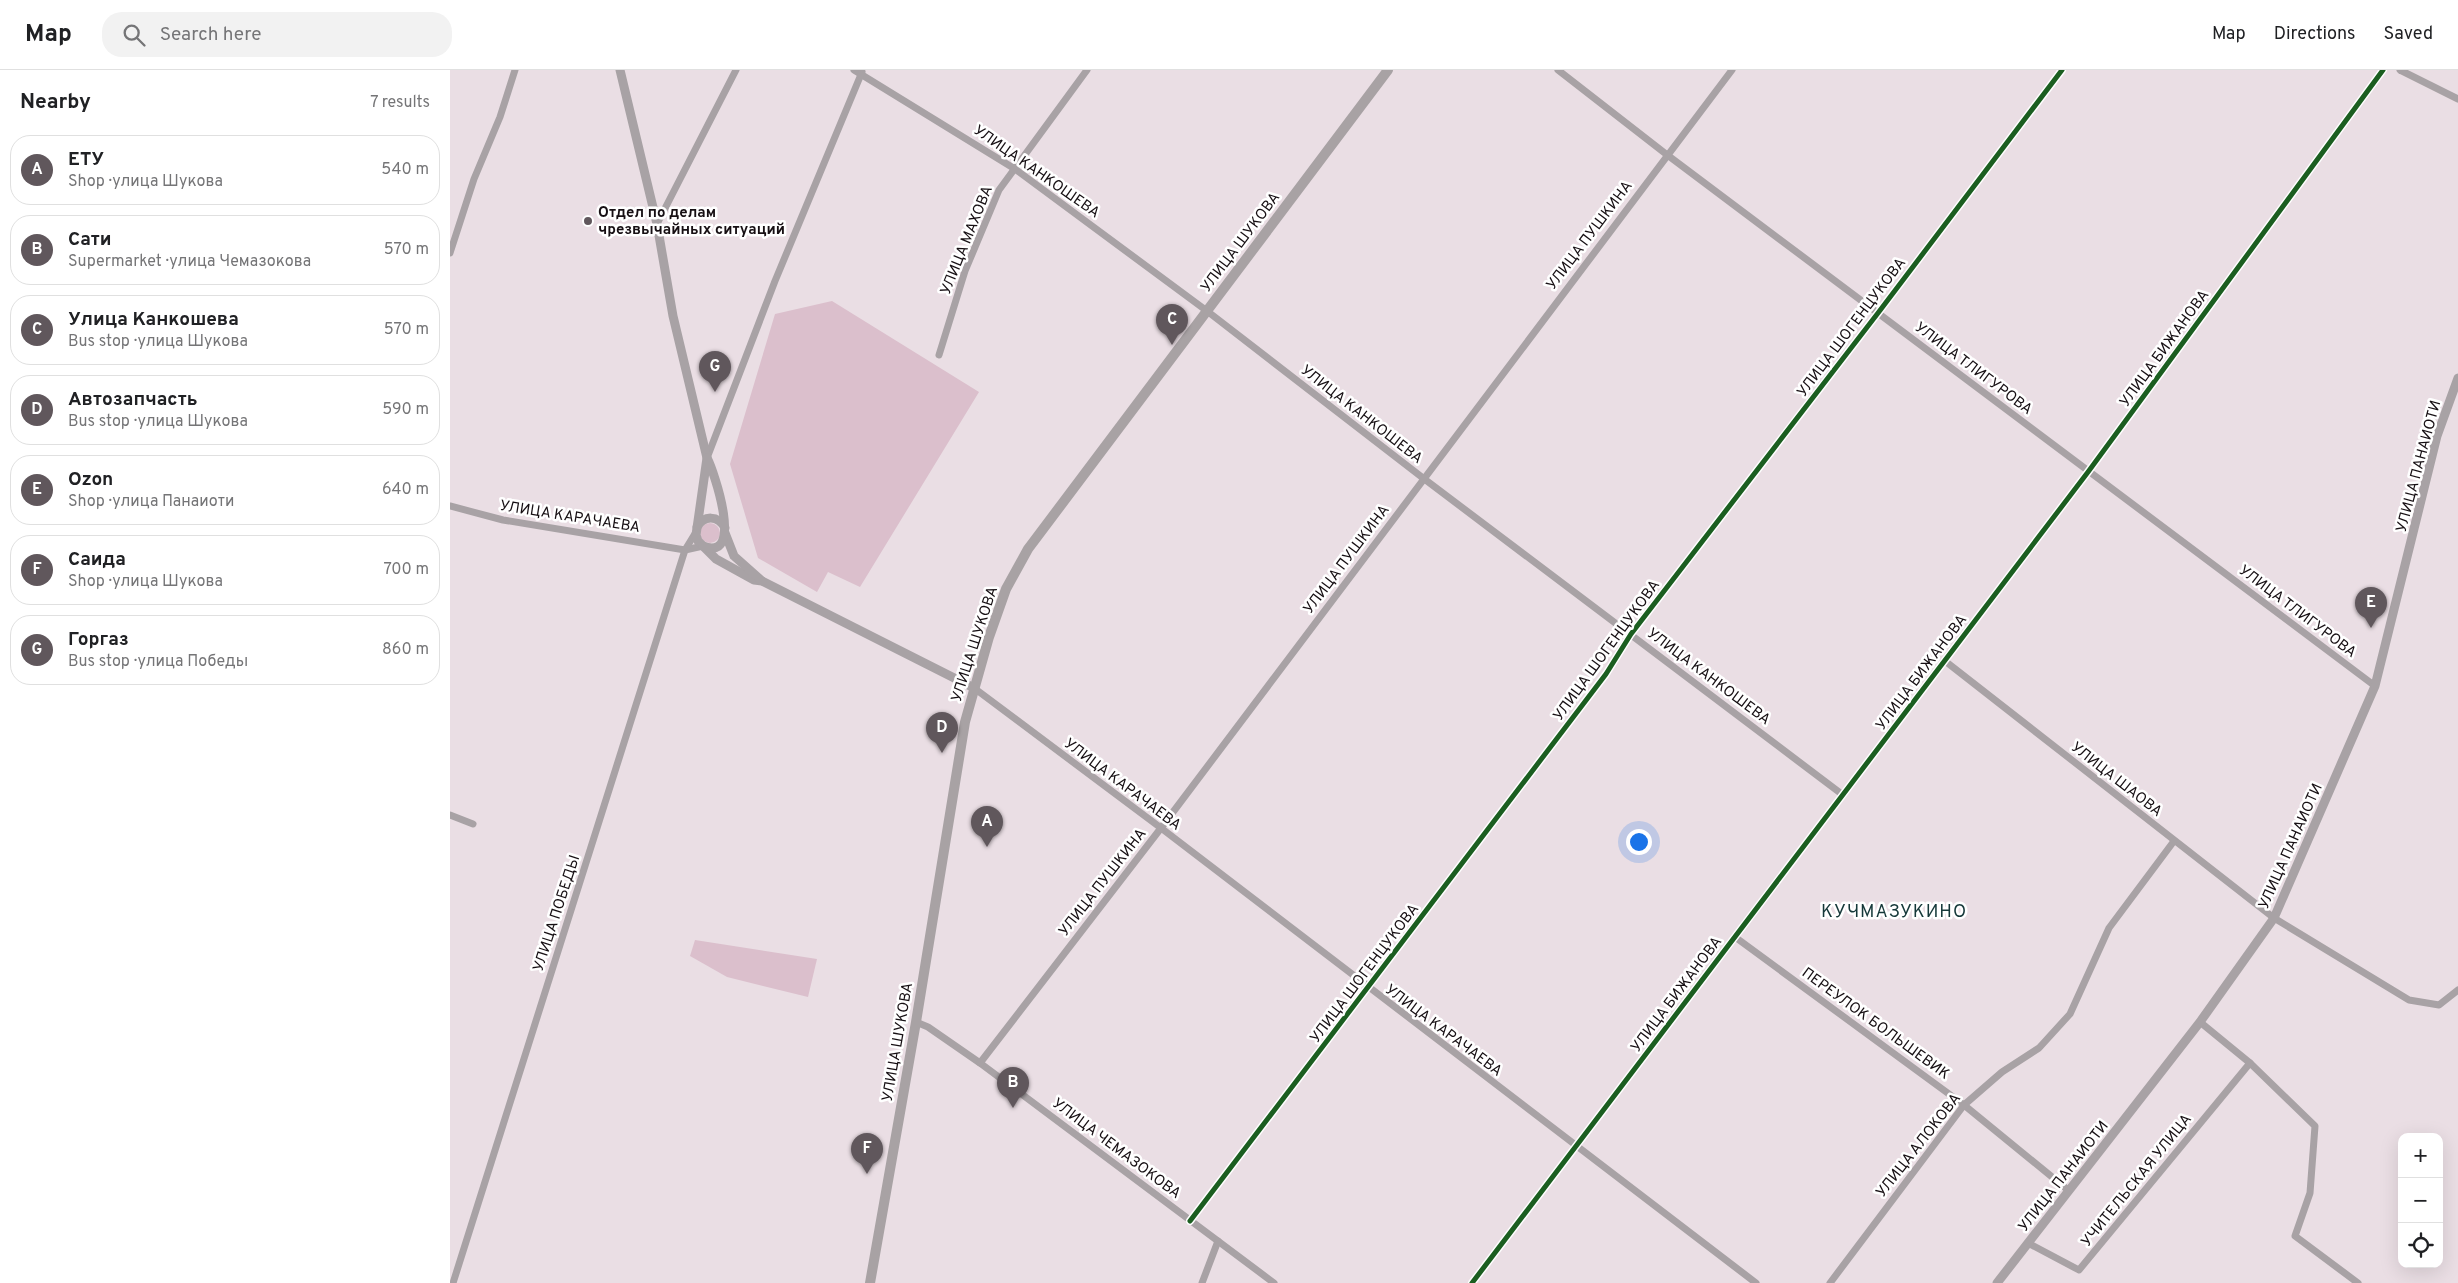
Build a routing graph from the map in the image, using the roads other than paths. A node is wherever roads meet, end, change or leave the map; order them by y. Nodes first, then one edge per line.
1 (514, 70) edge
2 (620, 70) edge
3 (736, 70) edge
4 (854, 70) edge
5 (1087, 70) edge
6 (1388, 70) edge
7 (1558, 70) edge
8 (1732, 70) edge
9 (2062, 70) edge
10 (2383, 70) edge
11 (2400, 70) edge
12 (862, 72) edge
13 (2458, 99) edge
14 (1666, 154) junction
15 (1015, 169) junction
16 (657, 224) junction
17 (450, 253) edge
18 (1207, 311) junction
19 (1878, 313) junction
20 (938, 355) dead end
21 (2458, 378) edge
22 (706, 458) junction
23 (2088, 472) junction
24 (1423, 478) junction
25 (450, 506) edge
26 (696, 530) junction
27 (725, 531) junction
28 (703, 546) junction
29 (685, 550) junction
30 (762, 581) junction
31 (1631, 634) junction
32 (1945, 661) junction
33 (2375, 686) junction
34 (974, 688) junction
35 (1843, 795) junction
36 (450, 815) edge
37 (473, 824) dead end
38 (1162, 828) junction
39 (2174, 841) junction
40 (2274, 918) junction
41 (1735, 937) junction
42 (1368, 988) junction
43 (2458, 990) edge
44 (916, 1022) junction
45 (2200, 1022) junction
46 (980, 1063) junction
47 (2250, 1063) junction
48 (1964, 1105) junction
49 (1575, 1146) junction
50 (2068, 1190) junction
51 (1190, 1221) junction
52 (1218, 1241) junction
53 (2028, 1243) junction
54 (453, 1283) edge
55 (870, 1283) edge
56 (1202, 1283) edge
57 (1274, 1283) edge
58 (1472, 1283) edge
59 (1756, 1283) edge
60 (1830, 1283) edge
61 (1997, 1283) edge
62 (2358, 1283) edge

1 - 17 street
2 - 16 street
3 - 16 street
4 - 12 street, УЛИЦА КАНКОШЕВА
5 - 15 street, УЛИЦА МАХОВА
6 - 18 main road, УЛИЦА ШУКОВА
7 - 14 street, УЛИЦА ТЛИГУРОВА
8 - 14 street, УЛИЦА ПУШКИНА
9 - 19 street, УЛИЦА ШОГЕНЦУКОВА
10 - 23 street, УЛИЦА БИЖАНОВА
11 - 13 street
12 - 15 street, УЛИЦА КАНКОШЕВА
12 - 22 street
14 - 19 street, УЛИЦА ТЛИГУРОВА
14 - 24 street, УЛИЦА ПУШКИНА
15 - 18 street, УЛИЦА КАНКОШЕВА
15 - 20 street, УЛИЦА МАХОВА
16 - 22 street
18 - 24 street, УЛИЦА КАНКОШЕВА
18 - 34 main road, УЛИЦА ШУКОВА
19 - 23 street, УЛИЦА ТЛИГУРОВА
19 - 31 street, УЛИЦА ШОГЕНЦУКОВА
21 - 33 street, УЛИЦА ПАНАИОТИ
22 - 26 street
22 - 27 street
23 - 32 street, УЛИЦА БИЖАНОВА
23 - 33 street, УЛИЦА ТЛИГУРОВА
24 - 31 street, УЛИЦА КАНКОШЕВА
24 - 38 street, УЛИЦА ПУШКИНА
25 - 29 street, УЛИЦА КАРАЧАЕВА
26 - 27 street
26 - 28 street
26 - 29 street, УЛИЦА ПОБЕДЫ
27 - 28 street
27 - 30 street
28 - 29 street
28 - 30 street
29 - 54 street, УЛИЦА ПОБЕДЫ
30 - 34 street, УЛИЦА КАРАЧАЕВА
31 - 35 street, УЛИЦА КАНКОШЕВА
31 - 42 street, УЛИЦА ШОГЕНЦУКОВА
32 - 35 street, УЛИЦА БИЖАНОВА
32 - 39 street, УЛИЦА ШАОВА
33 - 40 street, УЛИЦА ПАНАИОТИ
34 - 38 street, УЛИЦА КАРАЧАЕВА
34 - 44 main road, УЛИЦА ШУКОВА
35 - 41 street, УЛИЦА БИЖАНОВА
36 - 37 street
38 - 42 street, УЛИЦА КАРАЧАЕВА
38 - 46 street, УЛИЦА ПУШКИНА
39 - 40 street, УЛИЦА ШАОВА
39 - 48 street, УЛИЦА АЛОКОВА
40 - 43 street, УЛИЦА ШАОВА
40 - 45 street, УЛИЦА ПАНАИОТИ
41 - 48 street, ПЕРЕУЛОК БОЛЬШЕВИК
41 - 49 street, УЛИЦА БИЖАНОВА
42 - 49 street, УЛИЦА КАРАЧАЕВА
42 - 51 street, УЛИЦА ШОГЕНЦУКОВА
44 - 46 street, УЛИЦА ЧЕМАЗОКОВА
44 - 55 main road, УЛИЦА ШУКОВА
45 - 47 street
45 - 50 street, УЛИЦА ПАНАИОТИ
46 - 51 street, УЛИЦА ЧЕМАЗОКОВА
47 - 53 street, УЧИТЕЛЬСКАЯ УЛИЦА
47 - 62 street
48 - 50 street, ПЕРЕУЛОК БОЛЬШЕВИК
48 - 60 street, УЛИЦА АЛОКОВА
49 - 58 street, УЛИЦА БИЖАНОВА
49 - 59 street, УЛИЦА КАРАЧАЕВА
50 - 53 street, УЛИЦА ПАНАИОТИ
51 - 52 street, УЛИЦА ЧЕМАЗОКОВА
52 - 56 street
52 - 57 street, УЛИЦА ЧЕМАЗОКОВА
53 - 61 street, УЛИЦА ПАНАИОТИ

